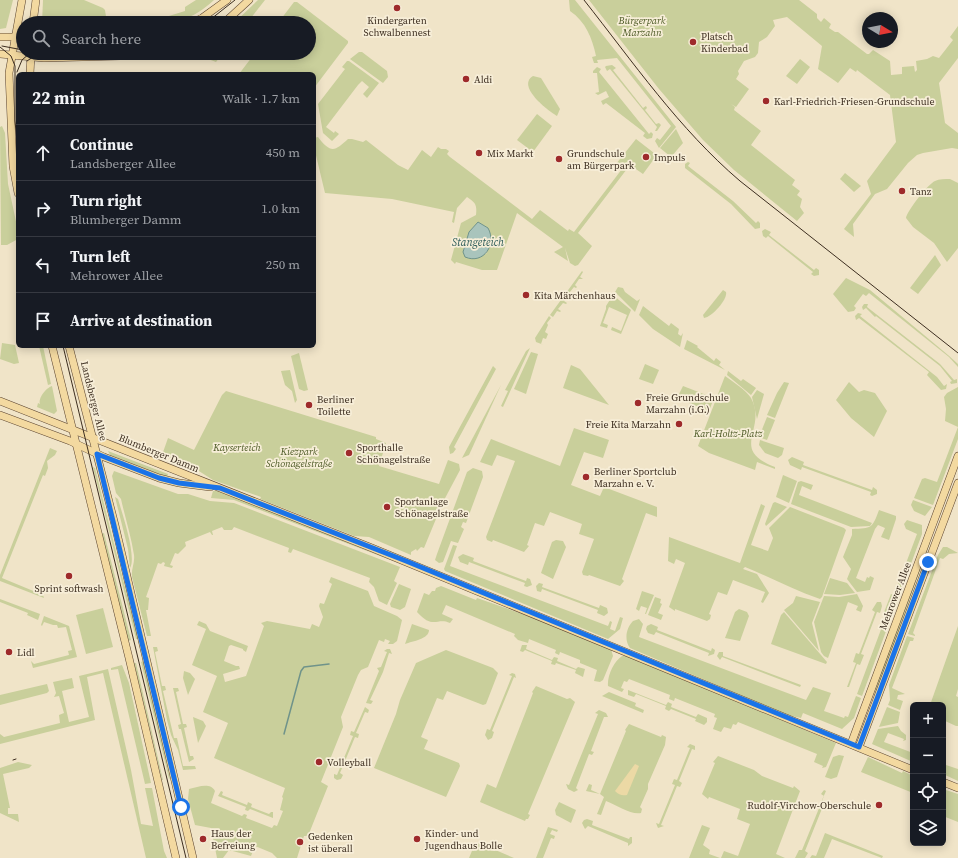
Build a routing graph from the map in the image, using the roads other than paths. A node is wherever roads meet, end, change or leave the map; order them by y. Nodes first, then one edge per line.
1 (22, 0) edge
2 (36, 0) edge
3 (227, 0) edge
4 (249, 0) edge
5 (19, 16) edge
6 (34, 16) edge
7 (204, 16) edge
8 (232, 16) edge
9 (16, 32) edge
10 (0, 37) edge
11 (15, 37) junction
12 (0, 54) edge
13 (11, 56) junction
14 (16, 56) edge
15 (31, 60) edge
16 (30, 72) edge
17 (16, 185) edge
18 (52, 348) edge
19 (70, 348) edge
20 (0, 401) edge
21 (0, 415) edge
22 (72, 430) junction
23 (92, 437) junction
24 (75, 443) junction
25 (97, 454) junction
26 (958, 456) edge
27 (958, 483) edge
28 (220, 488) junction
29 (851, 744) junction
30 (859, 747) junction
31 (910, 769) edge
32 (946, 783) edge
33 (958, 788) edge
34 (176, 858) edge
35 (193, 858) edge

1 - 5 main road
2 - 6 main road
3 - 7 main road
4 - 8 main road
9 - 11 main road
10 - 11 main road
11 - 13 main road
12 - 13 main road
13 - 14 main road
13 - 17 main road
15 - 16 main road
18 - 22 main road
19 - 23 main road, Landsberger Allee
20 - 22 main road, Blumberger Damm
21 - 24 main road, Blumberger Damm
22 - 23 main road, Blumberger Damm
22 - 24 main road
23 - 25 main road, Landsberger Allee
23 - 28 main road, Blumberger Damm
24 - 25 main road, Blumberger Damm
24 - 34 main road
25 - 28 main road, Blumberger Damm
25 - 35 main road, Landsberger Allee
26 - 29 main road, Mehrower Allee
27 - 30 main road, Mehrower Allee
28 - 29 main road, Blumberger Damm
29 - 30 main road, Blumberger Damm
30 - 31 main road, Blumberger Damm
32 - 33 main road

